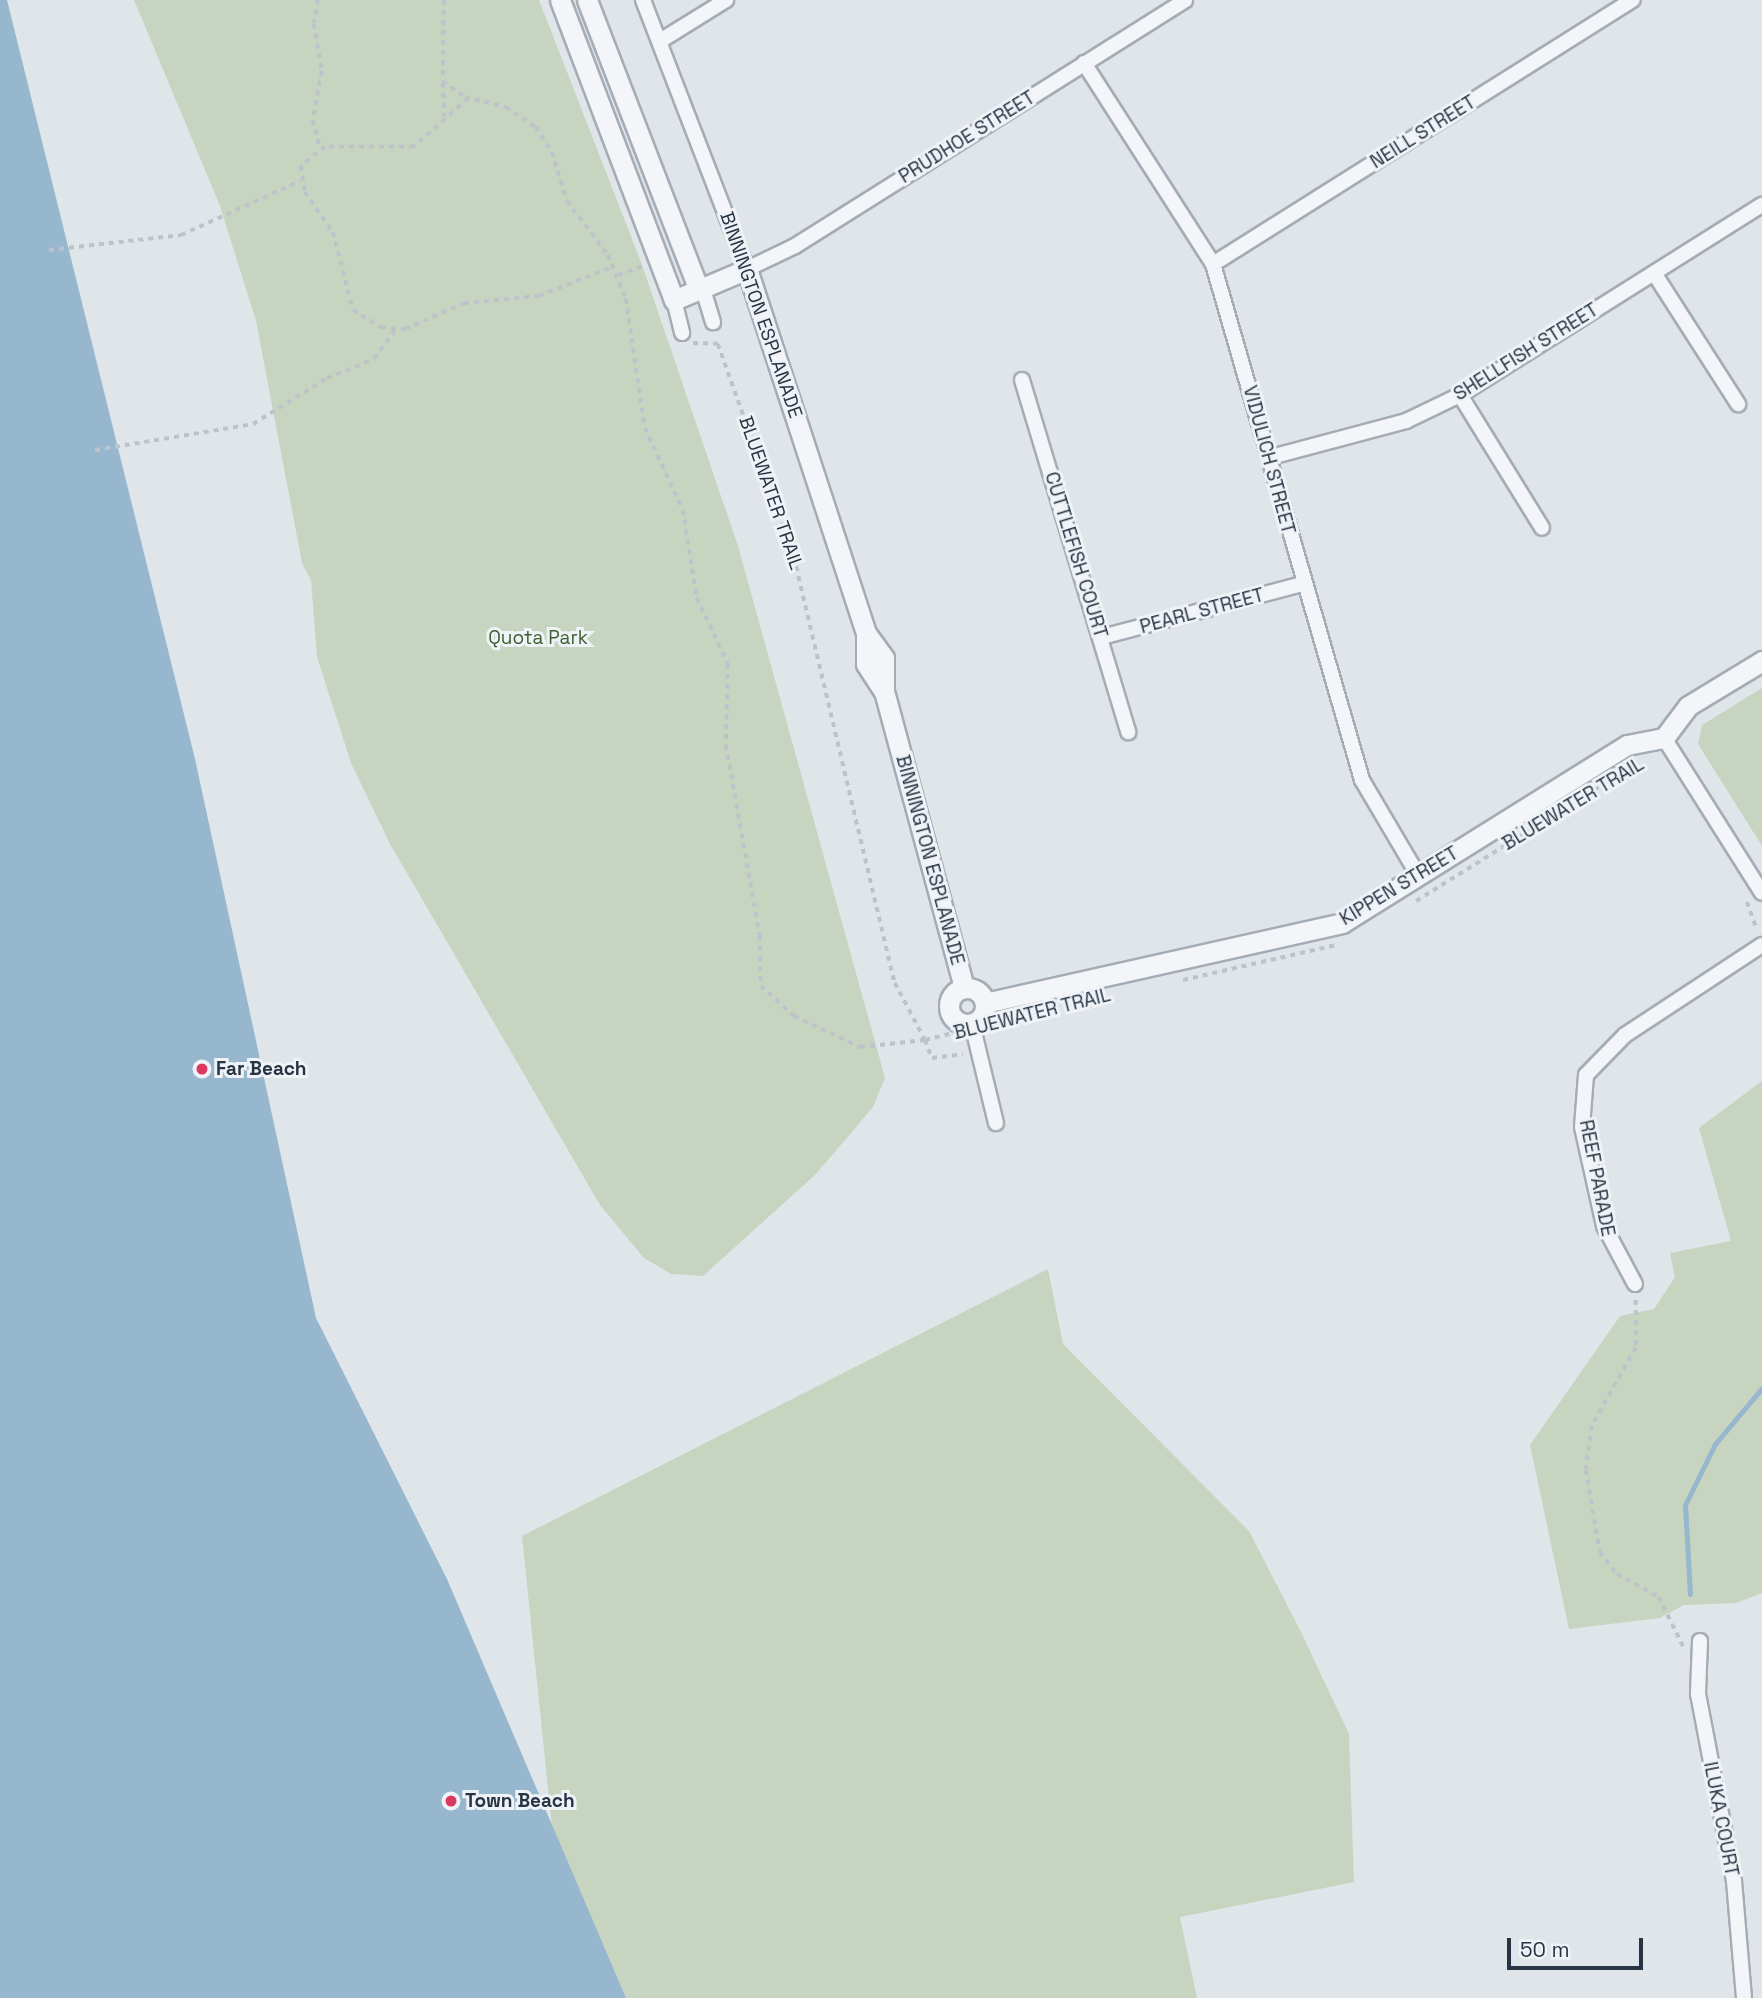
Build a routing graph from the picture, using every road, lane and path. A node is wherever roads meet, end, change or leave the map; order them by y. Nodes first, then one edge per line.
1 (318, 0) edge
2 (444, 0) edge
3 (560, 0) edge
4 (587, 0) edge
5 (643, 0) edge
6 (726, 0) edge
7 (1185, 0) edge
8 (1633, 0) edge
9 (660, 41) junction
10 (1084, 63) junction
11 (443, 81) junction
12 (471, 98) junction
13 (444, 119) junction
14 (320, 148) junction
15 (300, 181) junction
16 (1762, 205) edge
17 (49, 250) dead end
18 (651, 263) dead end
19 (1213, 264) junction
20 (614, 266) junction
21 (747, 270) junction
22 (1654, 273) junction
23 (618, 275) junction
24 (700, 287) junction
25 (674, 300) junction
26 (713, 322) dead end
27 (395, 330) junction
28 (682, 338) joint
29 (1022, 380) dead end
30 (1460, 394) junction
31 (1738, 404) dead end
32 (95, 450) dead end
33 (1271, 457) junction
34 (1542, 528) dead end
35 (1302, 584) junction
36 (1102, 637) junction
37 (1762, 661) edge
38 (1128, 732) dead end
39 (1664, 738) junction
40 (1615, 777) dead end
41 (1418, 874) junction
42 (1762, 894) edge
43 (1743, 895) dead end
44 (1408, 906) dead end
45 (1757, 941) edge
46 (1341, 943) dead end
47 (1168, 983) dead end
48 (964, 988) junction
49 (985, 1003) junction
50 (973, 1026) junction
51 (925, 1040) junction
52 (979, 1050) junction
53 (996, 1123) dead end
54 (1635, 1284) joint
55 (1675, 1633) dead end
56 (1700, 1641) dead end
57 (1744, 1998) edge

1 - 14 path
2 - 11 path
3 - 25 street
4 - 24 street
5 - 9 street, BINNINGTON ESPLANADE
6 - 9 street
7 - 10 street, PRUDHOE STREET
8 - 19 street, NEILL STREET
9 - 21 street, BINNINGTON ESPLANADE
10 - 19 street, VIDULICH STREET
10 - 21 street, PRUDHOE STREET
11 - 12 path
11 - 13 path
12 - 13 path
12 - 20 path
13 - 14 path
14 - 15 path
15 - 17 path
15 - 27 path
16 - 22 street, SHELLFISH STREET
18 - 23 path
19 - 33 street, VIDULICH STREET
20 - 23 path
20 - 27 path
21 - 24 street
21 - 48 street, BINNINGTON ESPLANADE
22 - 30 street, SHELLFISH STREET
22 - 31 street
23 - 51 path
24 - 25 street
24 - 26 street
25 - 28 street
27 - 32 path
28 - 51 path, BLUEWATER TRAIL
29 - 36 street, CUTTLEFISH COURT
30 - 33 street, SHELLFISH STREET
30 - 34 street
33 - 35 street, VIDULICH STREET
35 - 36 street, PEARL STREET
35 - 41 street, VIDULICH STREET
36 - 38 street, CUTTLEFISH COURT
37 - 39 street
39 - 41 street, KIPPEN STREET
39 - 42 street
40 - 44 path, BLUEWATER TRAIL
41 - 49 street, KIPPEN STREET
43 - 45 path
45 - 54 street, REEF PARADE
46 - 47 path
48 - 49 street, BINNINGTON ESPLANADE
48 - 50 street, BINNINGTON ESPLANADE
49 - 50 street
50 - 51 path, BLUEWATER TRAIL
50 - 52 street
51 - 52 path, BLUEWATER TRAIL
52 - 53 street
54 - 55 path
56 - 57 street, ILUKA COURT

